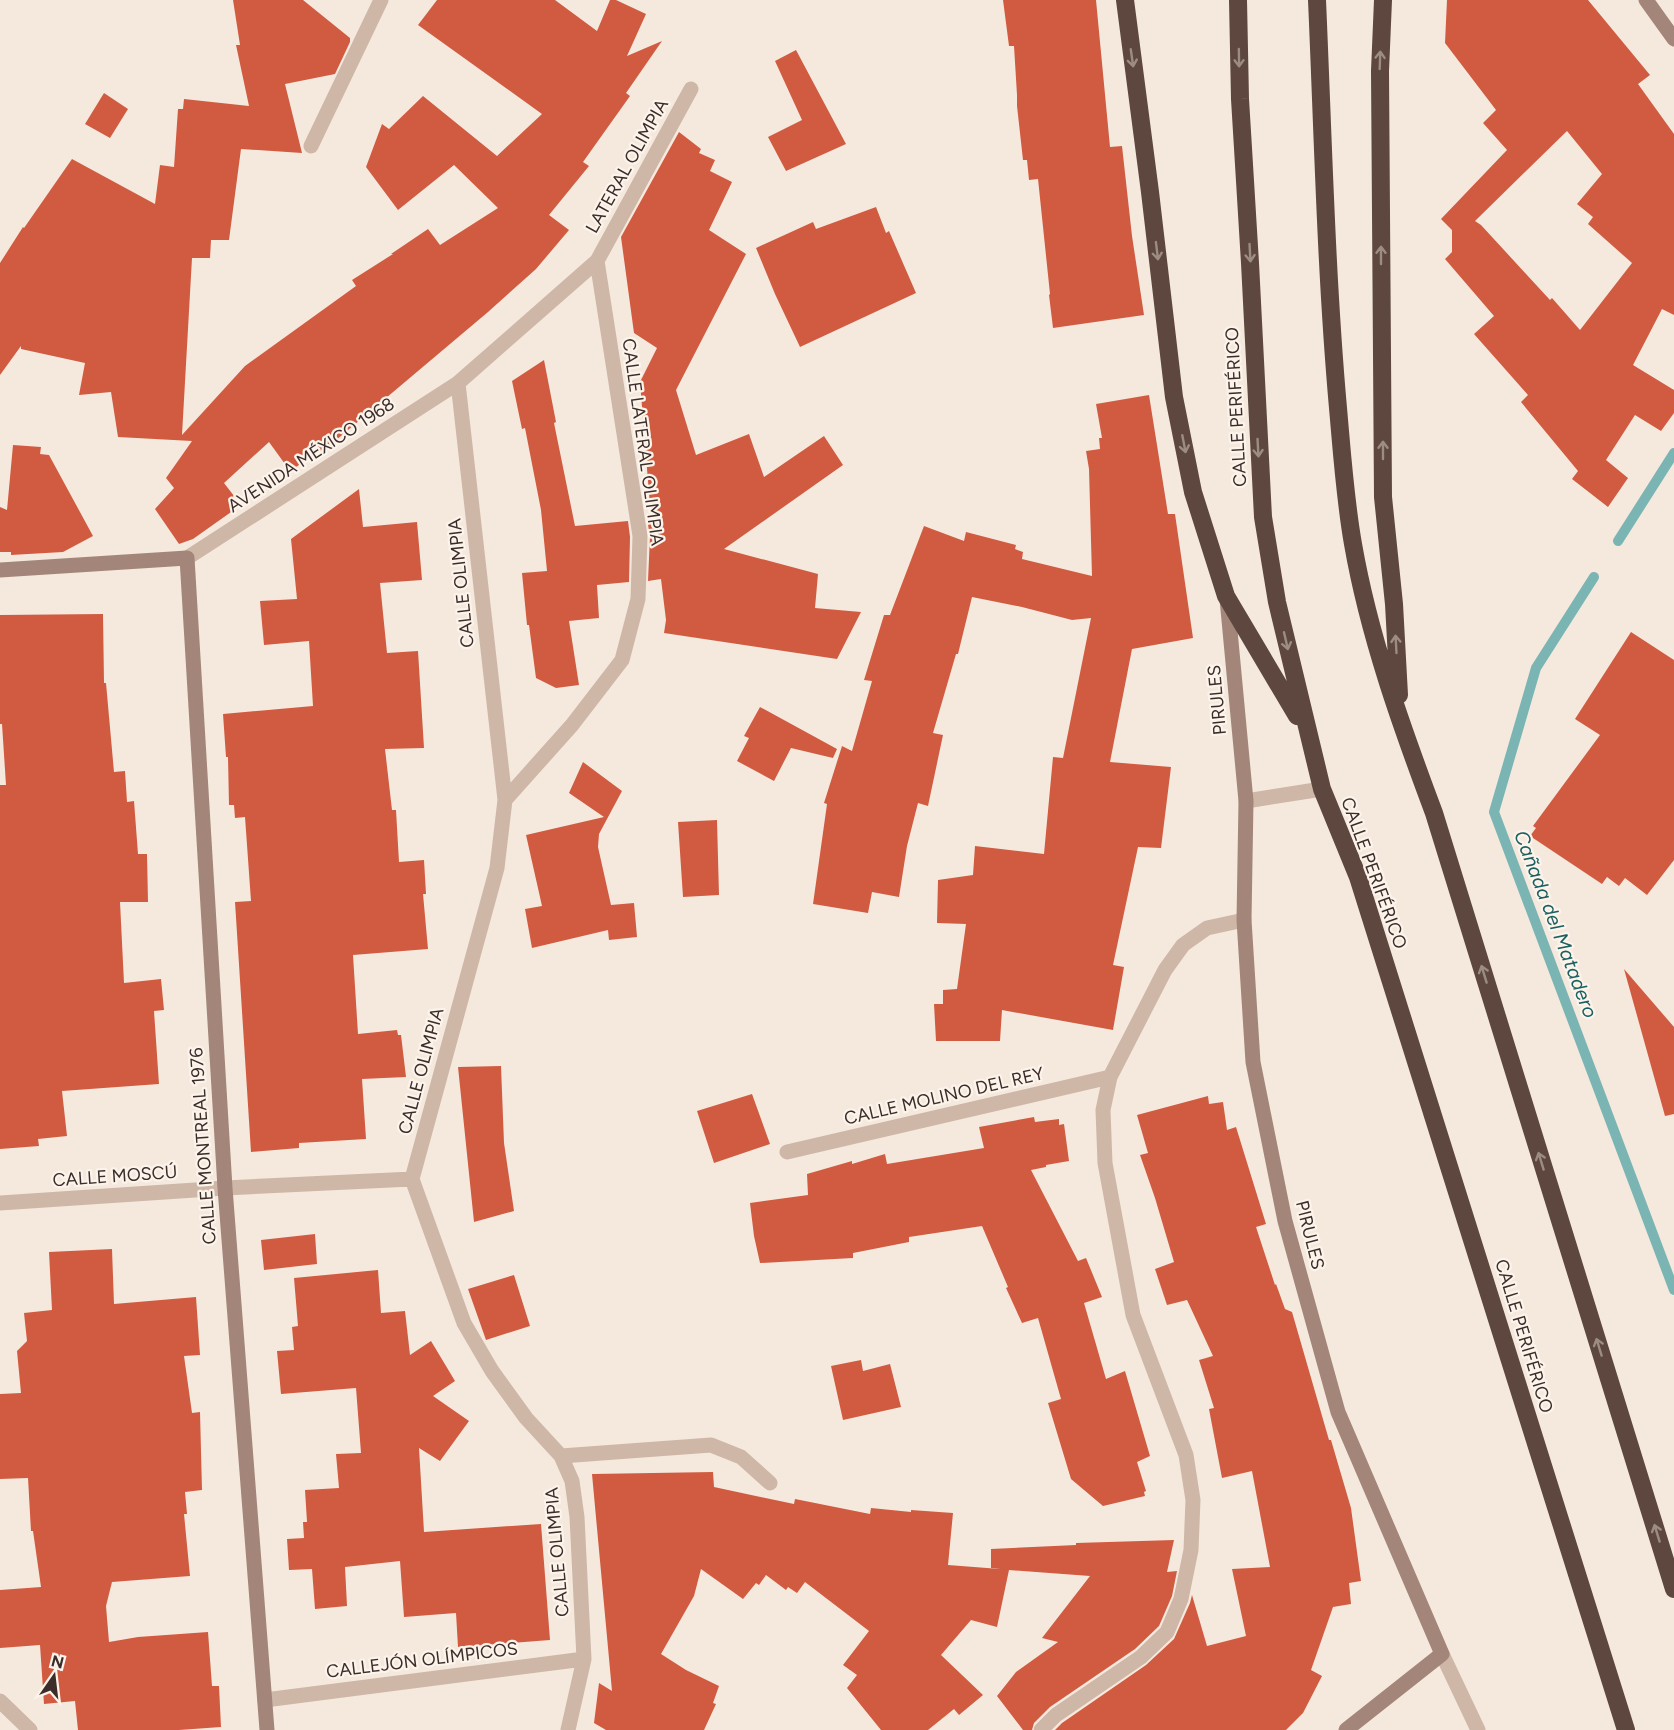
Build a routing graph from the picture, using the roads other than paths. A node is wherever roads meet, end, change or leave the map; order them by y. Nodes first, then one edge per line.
1 (381, 0) edge
2 (1125, 0) edge
3 (1238, 0) edge
4 (1317, 0) edge
5 (1383, 0) edge
6 (1646, 0) edge
7 (1674, 39) edge
8 (691, 89) dead end
9 (311, 146) dead end
10 (597, 261) junction
11 (458, 383) junction
12 (187, 558) junction
13 (0, 570) edge
14 (1226, 596) junction
15 (1400, 723) junction
16 (1307, 733) junction
17 (1322, 789) junction
18 (505, 800) junction
19 (1246, 801) junction
20 (1244, 920) junction
21 (1110, 1077) junction
22 (787, 1152) dead end
23 (412, 1179) junction
24 (225, 1188) junction
25 (0, 1203) edge
26 (561, 1456) junction
27 (770, 1483) dead end
28 (1674, 1589) edge
29 (1442, 1654) junction
30 (584, 1659) junction
31 (265, 1700) junction
32 (0, 1701) edge
33 (30, 1730) edge
34 (267, 1730) edge
35 (568, 1730) edge
36 (1041, 1730) edge
37 (1346, 1730) edge
38 (1478, 1730) edge
39 (1626, 1730) edge

1 - 9 street
2 -> 14 highway
3 -> 16 highway, CALLE PERIFÉRICO
4 - 15 highway
15 -> 5 highway
6 - 7 street
8 - 10 street, LATERAL OLIMPIA
10 - 11 street, AVENIDA MÉXICO 1968
10 - 18 street, CALLE LATERAL OLIMPIA
11 - 12 street, AVENIDA MÉXICO 1968
11 - 18 street, CALLE OLIMPIA
12 - 13 street, AVENIDA MÉXICO 1968
12 - 24 street, CALLE MONTREAL 1976
14 - 16 highway
14 - 19 street, PIRULES
28 -> 15 highway
16 - 17 highway, CALLE PERIFÉRICO
17 - 19 street
17 - 39 highway, CALLE PERIFÉRICO
18 - 23 street, CALLE OLIMPIA
19 - 20 street, PIRULES
20 - 21 street
20 - 29 street, PIRULES
21 - 22 street, CALLE MOLINO DEL REY
21 - 36 street
23 - 24 street, CALLE MOSCÚ
23 - 26 street, CALLE OLIMPIA
24 - 25 street, CALLE MOSCÚ
24 - 31 street, CALLE MONTREAL 1976
26 - 27 street
26 - 30 street, CALLE OLIMPIA
29 - 37 street
29 - 38 street
30 - 31 street, CALLEJÓN OLÍMPICOS
30 - 35 street, CALLE OLIMPIA
31 - 34 street, CALLE MONTREAL 1976
32 - 33 street

